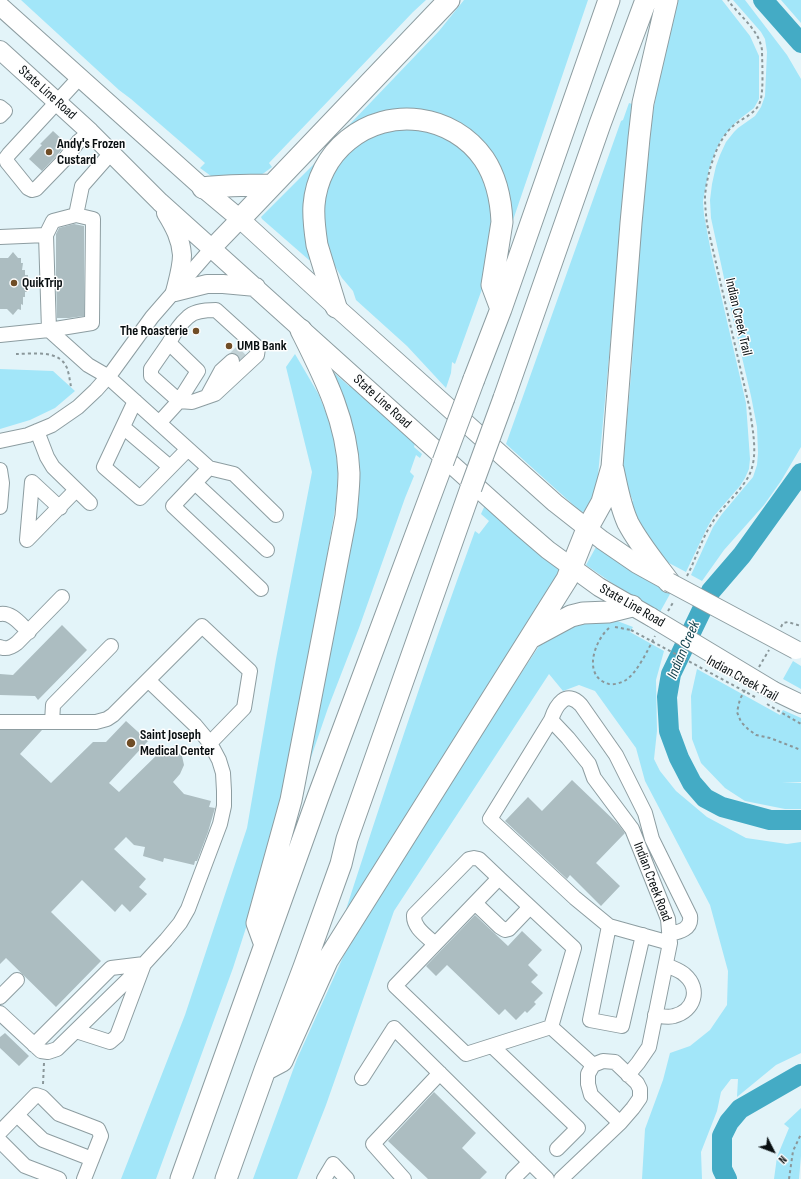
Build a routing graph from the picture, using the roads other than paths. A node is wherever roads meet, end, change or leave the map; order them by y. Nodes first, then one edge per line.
1 (449, 0) edge
2 (609, 0) edge
3 (646, 0) edge
4 (667, 0) edge
5 (0, 6) edge
6 (0, 50) edge
7 (80, 78) junction
8 (56, 102) junction
9 (0, 107) edge
10 (0, 116) edge
11 (90, 132) junction
12 (111, 154) junction
13 (272, 185) junction
14 (203, 188) junction
15 (160, 202) junction
16 (76, 215) junction
17 (240, 219) junction
18 (46, 235) junction
19 (0, 238) edge
20 (212, 248) junction
21 (256, 287) junction
22 (175, 292) junction
23 (336, 306) junction
24 (500, 309) junction
25 (48, 330) junction
26 (301, 330) junction
27 (0, 336) edge
28 (169, 343) junction
29 (232, 361) tunnel mouth
30 (108, 376) junction
31 (206, 397) junction
32 (136, 401) junction
33 (179, 401) junction
34 (159, 423) junction
35 (123, 427) junction
36 (37, 431) junction
37 (0, 441) edge
38 (188, 449) junction
39 (170, 467) junction
40 (612, 467) junction
41 (209, 468) junction
42 (0, 470) edge
43 (195, 483) junction
44 (76, 490) junction
45 (90, 503) dead end
46 (0, 507) edge
47 (60, 508) dead end
48 (276, 515) dead end
49 (587, 530) junction
50 (267, 550) dead end
51 (572, 568) junction
52 (676, 588) junction
53 (261, 589) dead end
54 (62, 597) dead end
55 (632, 606) junction
56 (0, 614) edge
57 (29, 632) junction
58 (530, 638) junction
59 (111, 646) dead end
60 (0, 647) edge
61 (798, 652) edge
62 (148, 680) junction
63 (801, 704) edge
64 (551, 720) junction
65 (0, 722) edge
66 (52, 722) junction
67 (210, 742) junction
68 (499, 878) junction
69 (475, 903) junction
70 (530, 907) junction
71 (609, 926) junction
72 (643, 935) junction
73 (670, 938) junction
74 (435, 944) junction
75 (265, 945) junction
76 (144, 964) junction
77 (666, 966) junction
78 (17, 980) dead end
79 (0, 997) edge
80 (0, 1013) edge
81 (655, 1015) junction
82 (551, 1027) junction
83 (76, 1031) junction
84 (492, 1046) junction
85 (39, 1048) junction
86 (593, 1065) junction
87 (265, 1070) junction
88 (440, 1073) junction
89 (628, 1075) junction
90 (362, 1078) dead end
91 (17, 1115) junction
92 (620, 1123) junction
93 (0, 1132) edge
94 (0, 1141) edge
95 (557, 1149) dead end
96 (92, 1158) junction
97 (530, 1162) junction
98 (59, 1179) edge
99 (84, 1179) edge
100 (181, 1179) edge
101 (226, 1179) edge
102 (324, 1179) edge
103 (347, 1179) edge
104 (404, 1179) edge
105 (513, 1179) edge
106 (547, 1179) edge
107 (561, 1179) edge

1 - 13 highway
2 - 24 highway
3 - 87 highway, bridge
4 - 40 highway
5 - 7 main road
6 - 8 main road, State Line Road
7 - 8 street
7 - 14 main road
8 - 11 main road, State Line Road
8 - 11 street
9 - 10 street
11 - 12 main road, State Line Road
12 - 15 main road, State Line Road
12 - 16 street
13 - 14 highway
13 - 17 highway
14 - 17 main road
15 - 20 main road, State Line Road
15 - 22 main road
16 - 18 street
16 - 25 street
17 - 20 main road
17 - 23 main road
18 - 19 street
18 - 25 street
20 - 21 main road, State Line Road
20 - 22 street
21 - 22 main road
21 - 26 main road, State Line Road
22 - 30 street
23 - 24 highway
23 - 49 main road
24 - 75 highway, bridge
25 - 27 street
25 - 30 street
26 - 51 main road, State Line Road
26 - 75 highway
28 - 31 street
28 - 33 street
28 - 33 street
29 - 31 street
30 - 32 street
30 - 36 street
31 - 33 street
32 - 34 street
32 - 35 street
33 - 34 street
34 - 38 street
35 - 39 street
35 - 39 street
36 - 37 street
36 - 44 street
38 - 39 street
38 - 41 street
40 - 49 highway
40 - 52 highway
41 - 43 street
41 - 48 street
42 - 46 street
43 - 50 street
43 - 53 street
44 - 45 street
44 - 47 street
49 - 51 highway
49 - 52 main road
51 - 55 main road, State Line Road
51 - 58 highway
52 - 61 main road, bridge
54 - 57 street
55 - 58 highway
55 - 63 main road, State Line Road, bridge
56 - 57 street
57 - 60 street
58 - 87 highway
59 - 66 street
62 - 66 street
62 - 67 street
62 - 67 street
64 - 71 street
64 - 73 street, Indian Creek Road
64 - 73 street
65 - 66 street
67 - 76 street
68 - 69 street
68 - 70 street
68 - 74 street
69 - 70 street
69 - 74 street
70 - 82 street
71 - 72 street
71 - 72 street
72 - 73 street
73 - 77 street, Indian Creek Road
74 - 84 street
75 - 100 highway
76 - 83 street
76 - 83 street
76 - 85 street
77 - 81 street, Indian Creek Road
77 - 81 street
78 - 79 street
80 - 85 street
81 - 89 street, Indian Creek Road
82 - 84 street
82 - 86 street
83 - 85 street
84 - 95 street
86 - 89 street
86 - 92 street
87 - 101 highway
88 - 90 street
88 - 97 street
88 - 104 street
89 - 92 street
91 - 93 street
91 - 96 street
91 - 96 street
92 - 107 street
94 - 98 street
96 - 99 street
97 - 105 street
97 - 106 street
102 - 103 street

